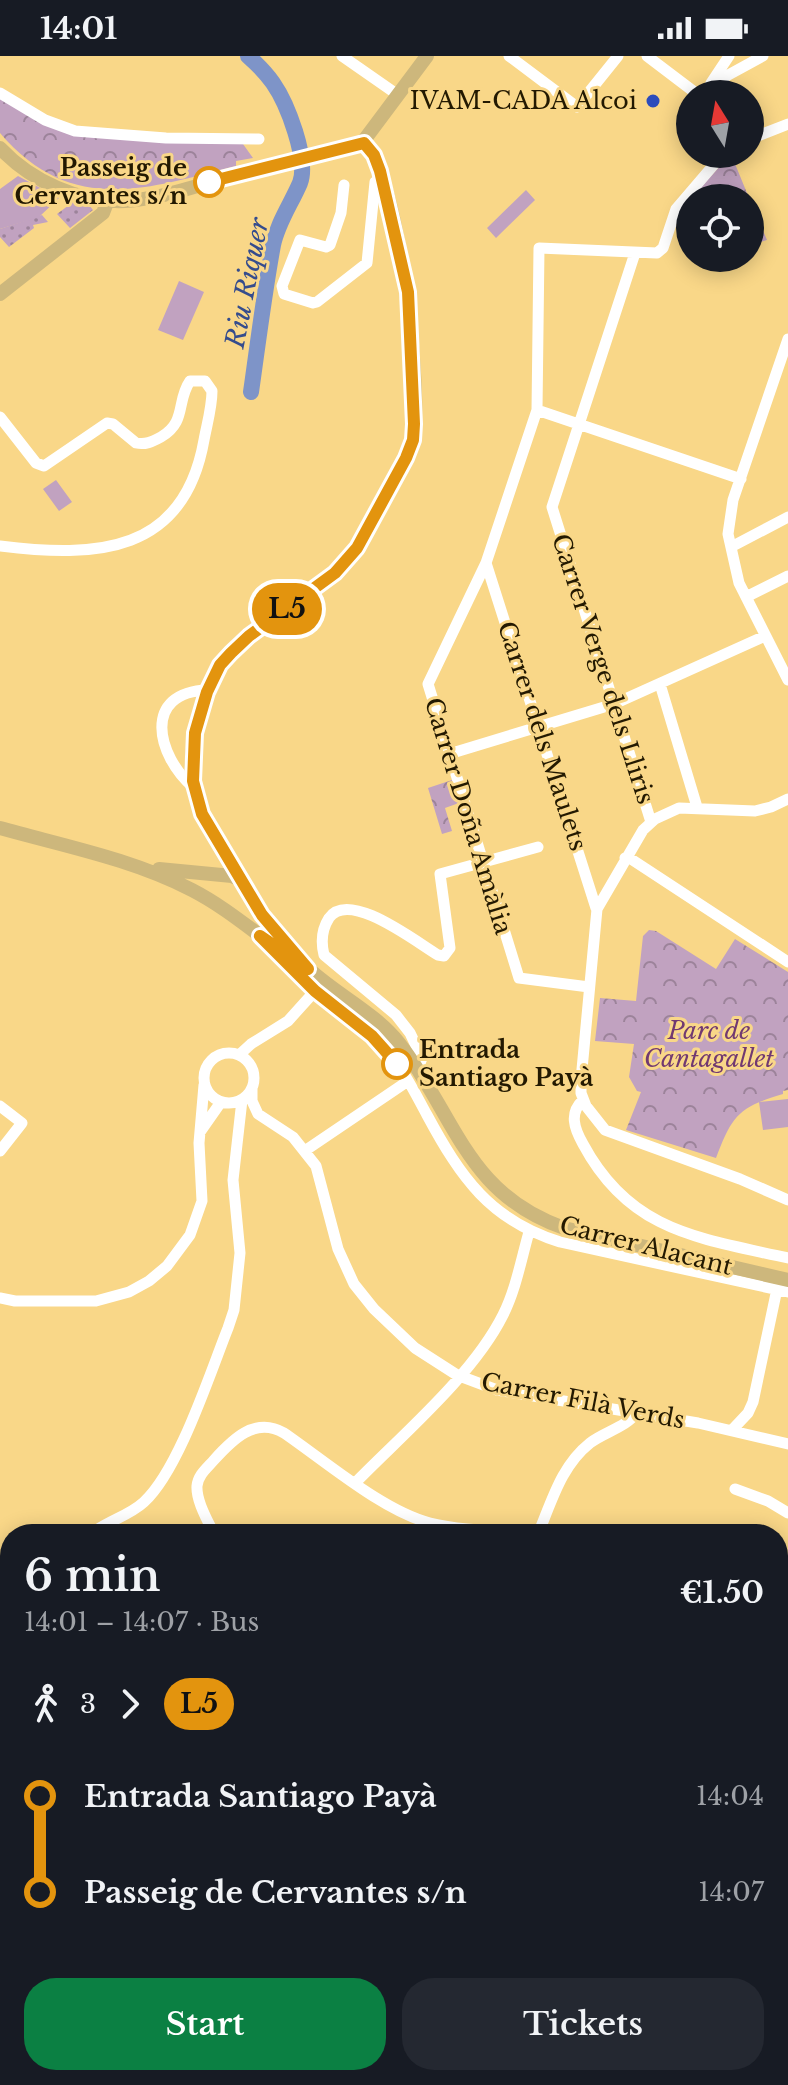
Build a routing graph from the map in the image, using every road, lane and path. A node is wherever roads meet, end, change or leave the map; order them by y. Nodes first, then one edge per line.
1 (342, 56) edge
2 (427, 56) edge
3 (509, 56) edge
4 (618, 56) edge
5 (647, 56) edge
6 (729, 56) edge
7 (763, 56) edge
8 (679, 80) edge
9 (713, 80) edge
10 (719, 80) edge
11 (0, 93) edge
12 (398, 95) junction
13 (788, 124) edge
14 (764, 133) edge
15 (259, 139) dead end
16 (367, 146) junction
17 (0, 148) edge
18 (711, 168) edge
19 (344, 185) dead end
20 (384, 186) junction
21 (108, 200) junction
22 (635, 253) junction
23 (0, 294) edge
24 (788, 339) edge
25 (537, 410) junction
26 (0, 417) edge
27 (580, 425) junction
28 (741, 479) junction
29 (788, 517) edge
30 (0, 546) edge
31 (731, 547) junction
32 (486, 563) junction
33 (788, 576) edge
34 (746, 597) junction
35 (765, 636) junction
36 (788, 680) edge
37 (660, 684) junction
38 (208, 690) junction
39 (614, 704) junction
40 (539, 726) junction
41 (449, 754) junction
42 (193, 787) junction
43 (788, 799) edge
44 (697, 807) junction
45 (651, 822) junction
46 (0, 828) edge
47 (538, 847) dead end
48 (625, 858) junction
49 (482, 862) junction
50 (139, 867) junction
51 (235, 878) junction
52 (217, 904) junction
53 (597, 909) junction
54 (262, 915) junction
55 (243, 923) junction
56 (260, 936) junction
57 (788, 962) edge
58 (308, 969) junction
59 (589, 987) junction
60 (315, 991) junction
61 (239, 1055) junction
62 (413, 1076) junction
63 (204, 1085) junction
64 (252, 1089) junction
65 (242, 1100) junction
66 (583, 1100) junction
67 (221, 1102) junction
68 (0, 1106) edge
69 (200, 1132) junction
70 (306, 1150) junction
71 (0, 1151) edge
72 (788, 1200) edge
73 (529, 1232) junction
74 (788, 1258) edge
75 (784, 1287) edge
76 (0, 1298) edge
77 (460, 1376) junction
78 (637, 1412) junction
79 (732, 1430) junction
80 (788, 1444) edge
81 (356, 1482) junction
82 (735, 1489) dead end
83 (788, 1513) edge
84 (106, 1524) edge
85 (210, 1524) edge
86 (440, 1524) edge
87 (540, 1524) edge

1 - 12 street
2 - 12 main road
3 - 4 street
5 - 8 street
6 - 9 street
7 - 10 street
11 - 15 street
12 - 16 main road
13 - 14 street
16 - 20 main road, Carrer Alacant
16 - 21 main road
17 - 21 main road
18 - 22 street
19 - 20 street
20 - 38 main road, Carrer Alacant
21 - 23 main road
22 - 25 street, Carrer Doña Amàlia
22 - 27 street, Carrer Verge dels Lliris
24 - 28 street
25 - 27 street
25 - 32 street, Carrer Doña Amàlia
26 - 30 street
27 - 28 street
27 - 39 street, Carrer Verge dels Lliris
28 - 31 street
29 - 31 street
31 - 34 street
32 - 40 street, Carrer dels Maulets
32 - 41 street, Carrer Doña Amàlia
33 - 34 street
34 - 35 street
35 - 36 street
35 - 37 street
37 - 39 street
37 - 44 street
38 - 42 main road, Carrer Alacant
38 - 42 street, Carrer Alacant
39 - 40 street
39 - 45 street, Carrer Verge dels Lliris
40 - 41 street
40 - 53 street, Carrer dels Maulets
41 - 49 street, Carrer Doña Amàlia
42 - 51 main road, Carrer Alacant
43 - 44 street
44 - 45 street
45 - 48 street
46 - 50 main road
47 - 49 street
48 - 53 street
48 - 57 street
49 - 59 street, Carrer Doña Amàlia
49 - 62 street
50 - 51 main road
50 - 52 main road
51 - 52 main road
51 - 54 main road, Carrer Alacant
52 - 55 main road
53 - 59 street
54 - 55 main road
54 - 58 main road, Carrer Alacant
55 - 56 main road
56 - 58 main road
56 - 60 street, Carrer Alacant
58 - 62 main road, Carrer Alacant
59 - 66 street
60 - 61 street
60 - 62 street, Carrer Alacant
61 - 63 street
61 - 64 street
62 - 70 street
62 - 73 street, Carrer Alacant
62 - 75 main road, Carrer Alacant
63 - 67 street
63 - 69 street
64 - 65 street
64 - 70 street, Carrer Filà Verds
65 - 67 street
65 - 84 street
66 - 72 street
66 - 74 street
67 - 69 street
68 - 71 street
69 - 76 street
70 - 77 street, Carrer Filà Verds
73 - 75 street, Carrer Alacant
73 - 77 street
75 - 79 street
77 - 78 street, Carrer Filà Verds
77 - 81 street
78 - 79 street, Carrer Filà Verds
78 - 87 street
79 - 80 street, Carrer Filà Verds
81 - 85 street
81 - 86 street
82 - 83 street

